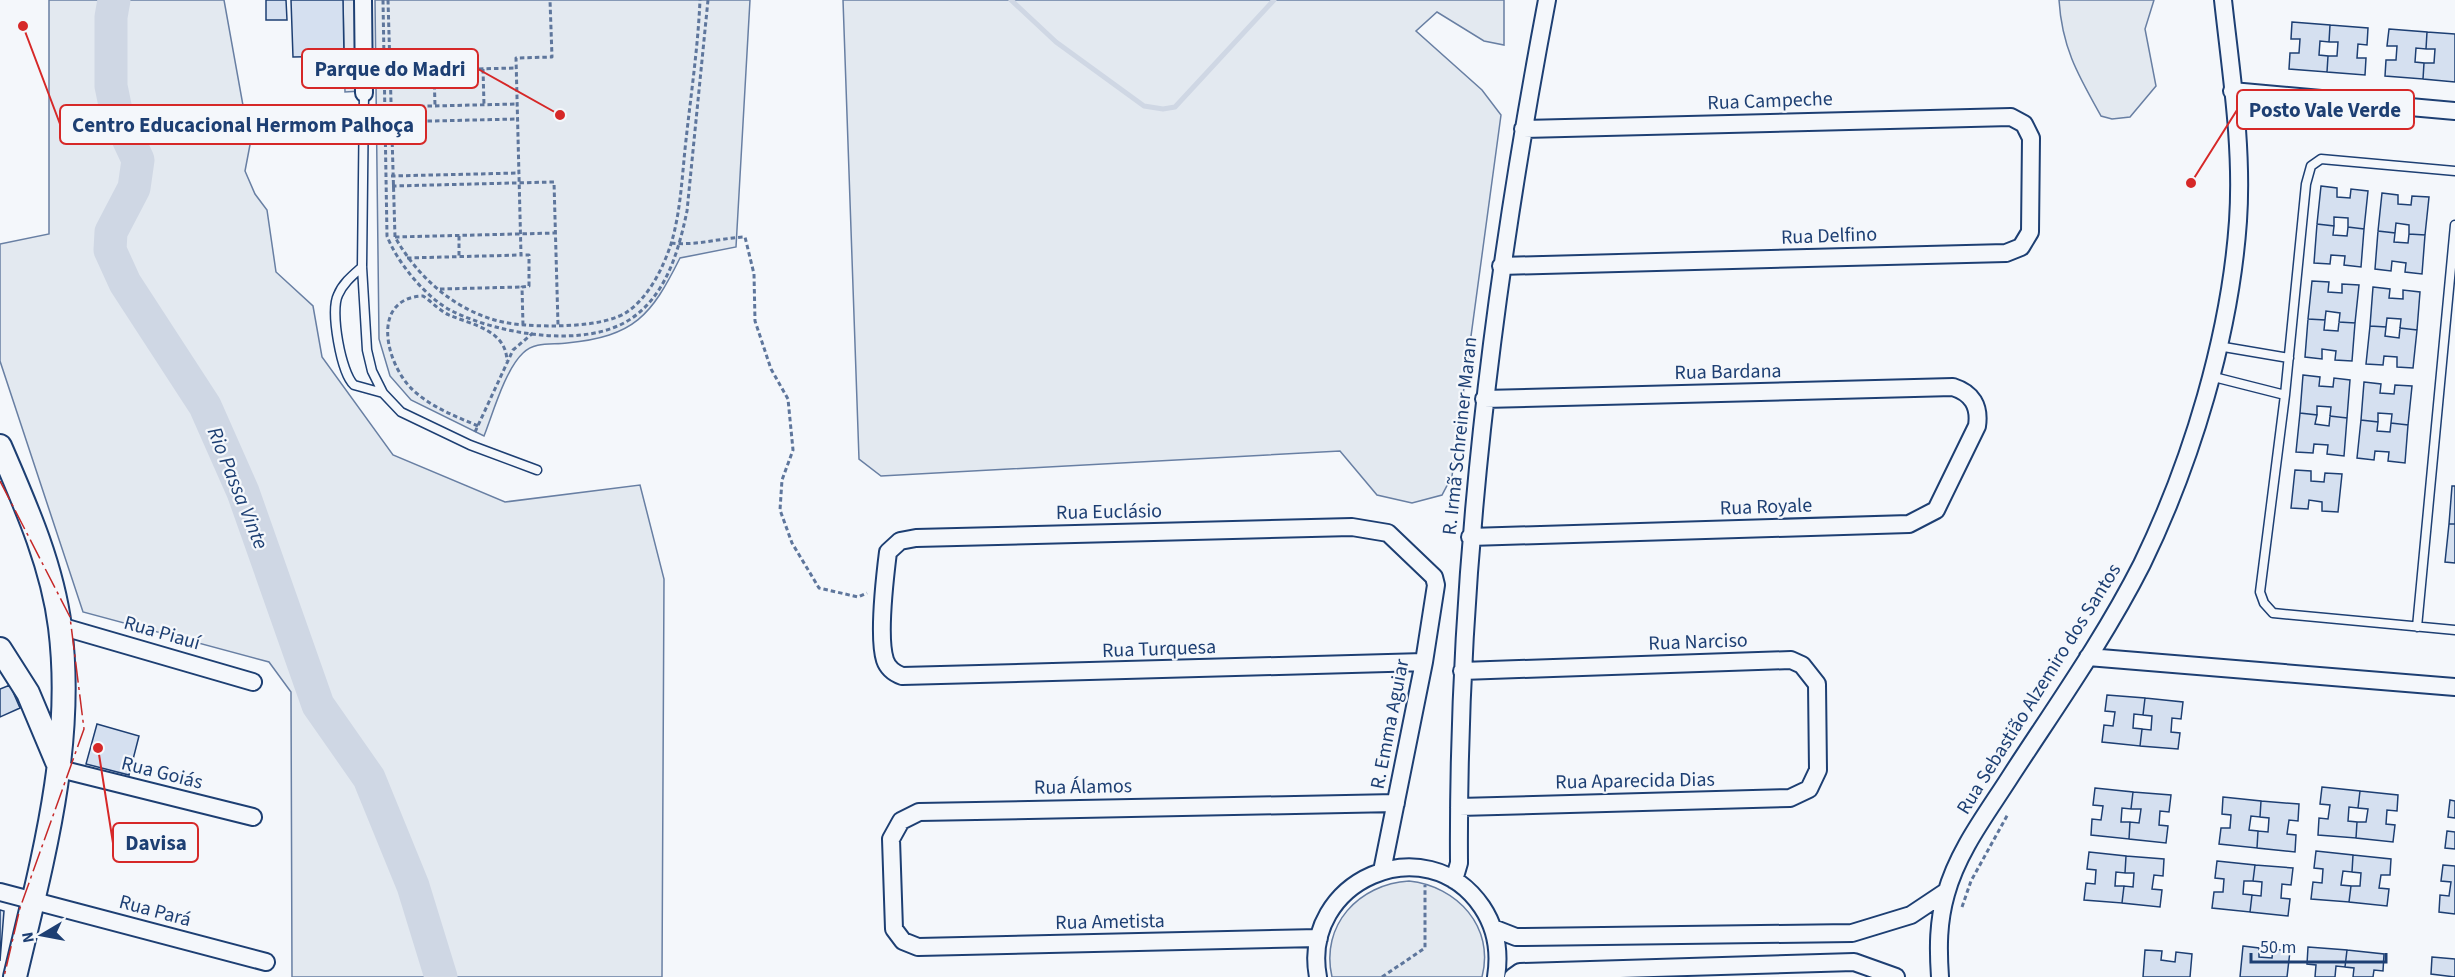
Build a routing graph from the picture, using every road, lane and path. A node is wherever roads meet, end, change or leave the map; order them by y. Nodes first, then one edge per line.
1 (363, 0) edge
2 (383, 0) edge
3 (388, 0) edge
4 (550, 0) edge
5 (700, 0) edge
6 (708, 0) edge
7 (1547, 0) edge
8 (2223, 0) edge
9 (516, 68) junction
10 (483, 69) junction
11 (434, 70) junction
12 (389, 71) junction
13 (2232, 91) junction
14 (364, 93) joint
15 (517, 104) junction
16 (484, 105) junction
17 (435, 106) junction
18 (390, 107) junction
19 (2455, 111) edge
20 (517, 119) junction
21 (2018, 120) joint
22 (390, 122) junction
23 (1523, 129) junction
24 (2455, 171) edge
25 (519, 173) junction
26 (459, 174) junction
27 (391, 176) junction
28 (519, 183) junction
29 (459, 184) junction
30 (392, 186) junction
31 (2455, 225) edge
32 (556, 233) junction
33 (520, 234) junction
34 (459, 236) junction
35 (395, 237) junction
36 (671, 243) junction
37 (680, 244) junction
38 (521, 255) junction
39 (459, 256) junction
40 (407, 258) junction
41 (1501, 266) junction
42 (362, 267) junction
43 (522, 287) junction
44 (438, 289) junction
45 (523, 325) junction
46 (558, 326) junction
47 (533, 333) junction
48 (2217, 346) junction
49 (2289, 358) junction
50 (507, 361) junction
51 (2210, 376) junction
52 (383, 393) junction
53 (2285, 395) junction
54 (1971, 397) joint
55 (1484, 399) junction
56 (478, 426) junction
57 (470, 445) junction
58 (0, 446) edge
59 (537, 470) dead end
60 (1470, 537) junction
61 (1436, 585) joint
62 (883, 587) junction
63 (60, 626) junction
64 (2417, 627) junction
65 (2455, 630) edge
66 (0, 648) edge
67 (2088, 657) junction
68 (1424, 662) junction
69 (1462, 671) junction
70 (895, 673) joint
71 (253, 682) dead end
72 (2455, 687) edge
73 (60, 769) junction
74 (1809, 789) joint
75 (1396, 803) junction
76 (1459, 807) junction
77 (2012, 809) dead end
78 (253, 817) dead end
79 (1425, 869) junction
80 (1382, 871) junction
81 (1454, 880) junction
82 (1947, 891) junction
83 (0, 892) edge
84 (33, 900) junction
85 (1961, 910) dead end
86 (1493, 928) junction
87 (1318, 938) junction
88 (903, 941) joint
89 (266, 962) dead end
90 (15, 977) edge
91 (1318, 977) edge
92 (1382, 977) edge
93 (1496, 977) edge
94 (1513, 977) edge
95 (1896, 977) edge
96 (1940, 977) edge

1 - 14 street
2 - 47 path
3 - 12 path
4 - 9 path
5 - 36 path
6 - 37 path
7 - 23 street, R. Irmã Schreiner Maran
8 - 13 street, Rua Sebastião Alzemiro dos Santos
9 - 10 path
9 - 15 path
10 - 11 path
10 - 16 path
11 - 12 path
11 - 17 path
12 - 18 path
13 - 19 street
13 - 48 street, Rua Sebastião Alzemiro dos Santos
14 - 42 lane
15 - 16 path
15 - 20 path
16 - 17 path
17 - 18 path
18 - 22 path
20 - 22 path
20 - 25 path
21 - 23 street, Rua Campeche
21 - 41 street, Rua Delfino
22 - 27 path
23 - 41 street, R. Irmã Schreiner Maran
24 - 49 lane
25 - 26 path
25 - 28 path
26 - 27 path
26 - 29 path
27 - 30 path
28 - 29 path
28 - 32 path
28 - 33 path
29 - 30 path
30 - 35 path
31 - 64 lane
32 - 33 path
32 - 46 path
33 - 34 path
33 - 38 path
34 - 35 path
34 - 39 path
35 - 40 path
36 - 37 path
36 - 46 path
37 - 47 path
37 - 62 path
38 - 39 path
38 - 43 path
39 - 40 path
40 - 44 path
41 - 55 street, R. Irmã Schreiner Maran
42 - 52 lane
42 - 52 lane
43 - 44 path
43 - 45 path
44 - 45 path
45 - 46 path
47 - 50 path
48 - 49 lane
48 - 51 street, Rua Sebastião Alzemiro dos Santos
49 - 53 lane
50 - 56 path
50 - 56 path
51 - 53 lane
51 - 67 street, Rua Sebastião Alzemiro dos Santos
52 - 57 lane
53 - 64 lane
54 - 55 street, Rua Bardana
54 - 60 street, Rua Royale
55 - 60 street, R. Irmã Schreiner Maran
56 - 57 path
57 - 59 lane
58 - 63 main road
60 - 69 street, R. Irmã Schreiner Maran
61 - 62 street, Rua Euclásio
61 - 68 street, R. Emma Aguiar
62 - 70 street, Rua Euclásio
63 - 71 street, Rua Piauí
63 - 73 main road
64 - 65 lane
66 - 73 main road
67 - 72 street
67 - 82 street, Rua Sebastião Alzemiro dos Santos
68 - 70 street, Rua Turquesa
68 - 75 street, R. Emma Aguiar
69 - 74 street, Rua Narciso
69 - 76 street, R. Irmã Schreiner Maran
73 - 78 street, Rua Goiás
73 - 84 main road
74 - 76 street, Rua Aparecida Dias
75 - 80 street, R. Emma Aguiar
75 - 88 street, Rua Álamos
76 - 81 street, R. Irmã Schreiner Maran
77 - 85 path
79 - 80 street
79 - 81 street
79 - 92 path
80 - 87 street
81 - 86 street
82 - 86 street
82 - 96 street, Rua Sebastião Alzemiro dos Santos
83 - 84 street, Rua Pará
84 - 89 street, Rua Pará
84 - 90 main road
86 - 93 street
87 - 88 street, Rua Ametista
87 - 91 street
94 - 95 street

